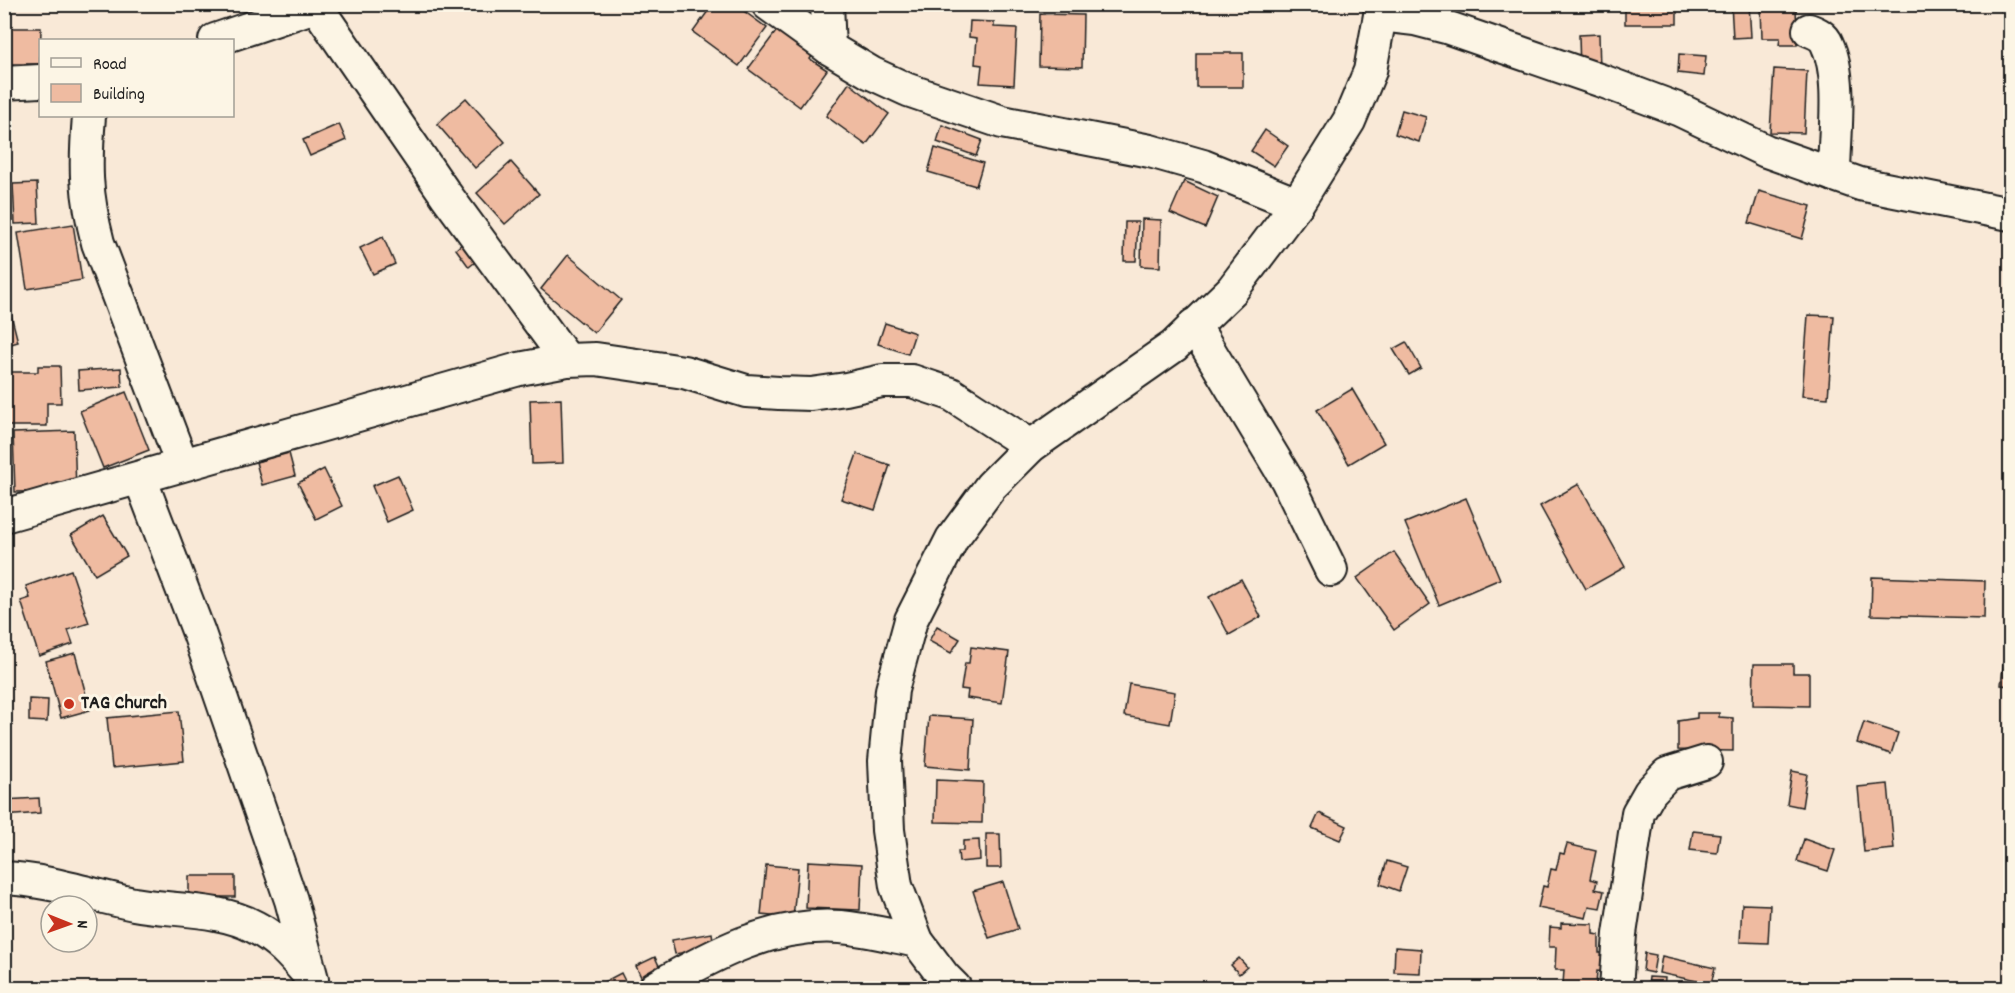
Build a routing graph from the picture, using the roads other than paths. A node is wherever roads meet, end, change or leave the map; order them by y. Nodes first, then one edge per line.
1 (768, 4) edge
2 (827, 4) edge
3 (318, 5) edge
4 (1381, 10) edge
5 (1809, 30) dead end
6 (217, 39) edge
7 (828, 48) junction
8 (39, 81) edge
9 (4, 83) edge
10 (89, 117) edge
11 (1834, 175) junction
12 (1297, 204) junction
13 (2010, 214) edge
14 (1194, 325) junction
15 (567, 360) junction
16 (1031, 446) junction
17 (182, 464) junction
18 (140, 478) junction
19 (4, 516) edge
20 (1331, 570) dead end
21 (1706, 762) dead end
22 (4, 878) edge
23 (917, 941) junction
24 (315, 984) edge
25 (655, 988) edge
26 (955, 988) edge
27 (1616, 988) edge

1 - 7 street
2 - 7 street
3 - 6 street
3 - 15 street
4 - 11 street
4 - 12 street
5 - 11 street
7 - 12 street
8 - 9 street
10 - 17 street
11 - 13 street
12 - 14 street
14 - 16 street
14 - 20 street
15 - 16 street
15 - 17 street
16 - 23 street
17 - 18 street
18 - 19 street
18 - 24 street
21 - 27 street
22 - 24 street
23 - 25 street
23 - 26 street

